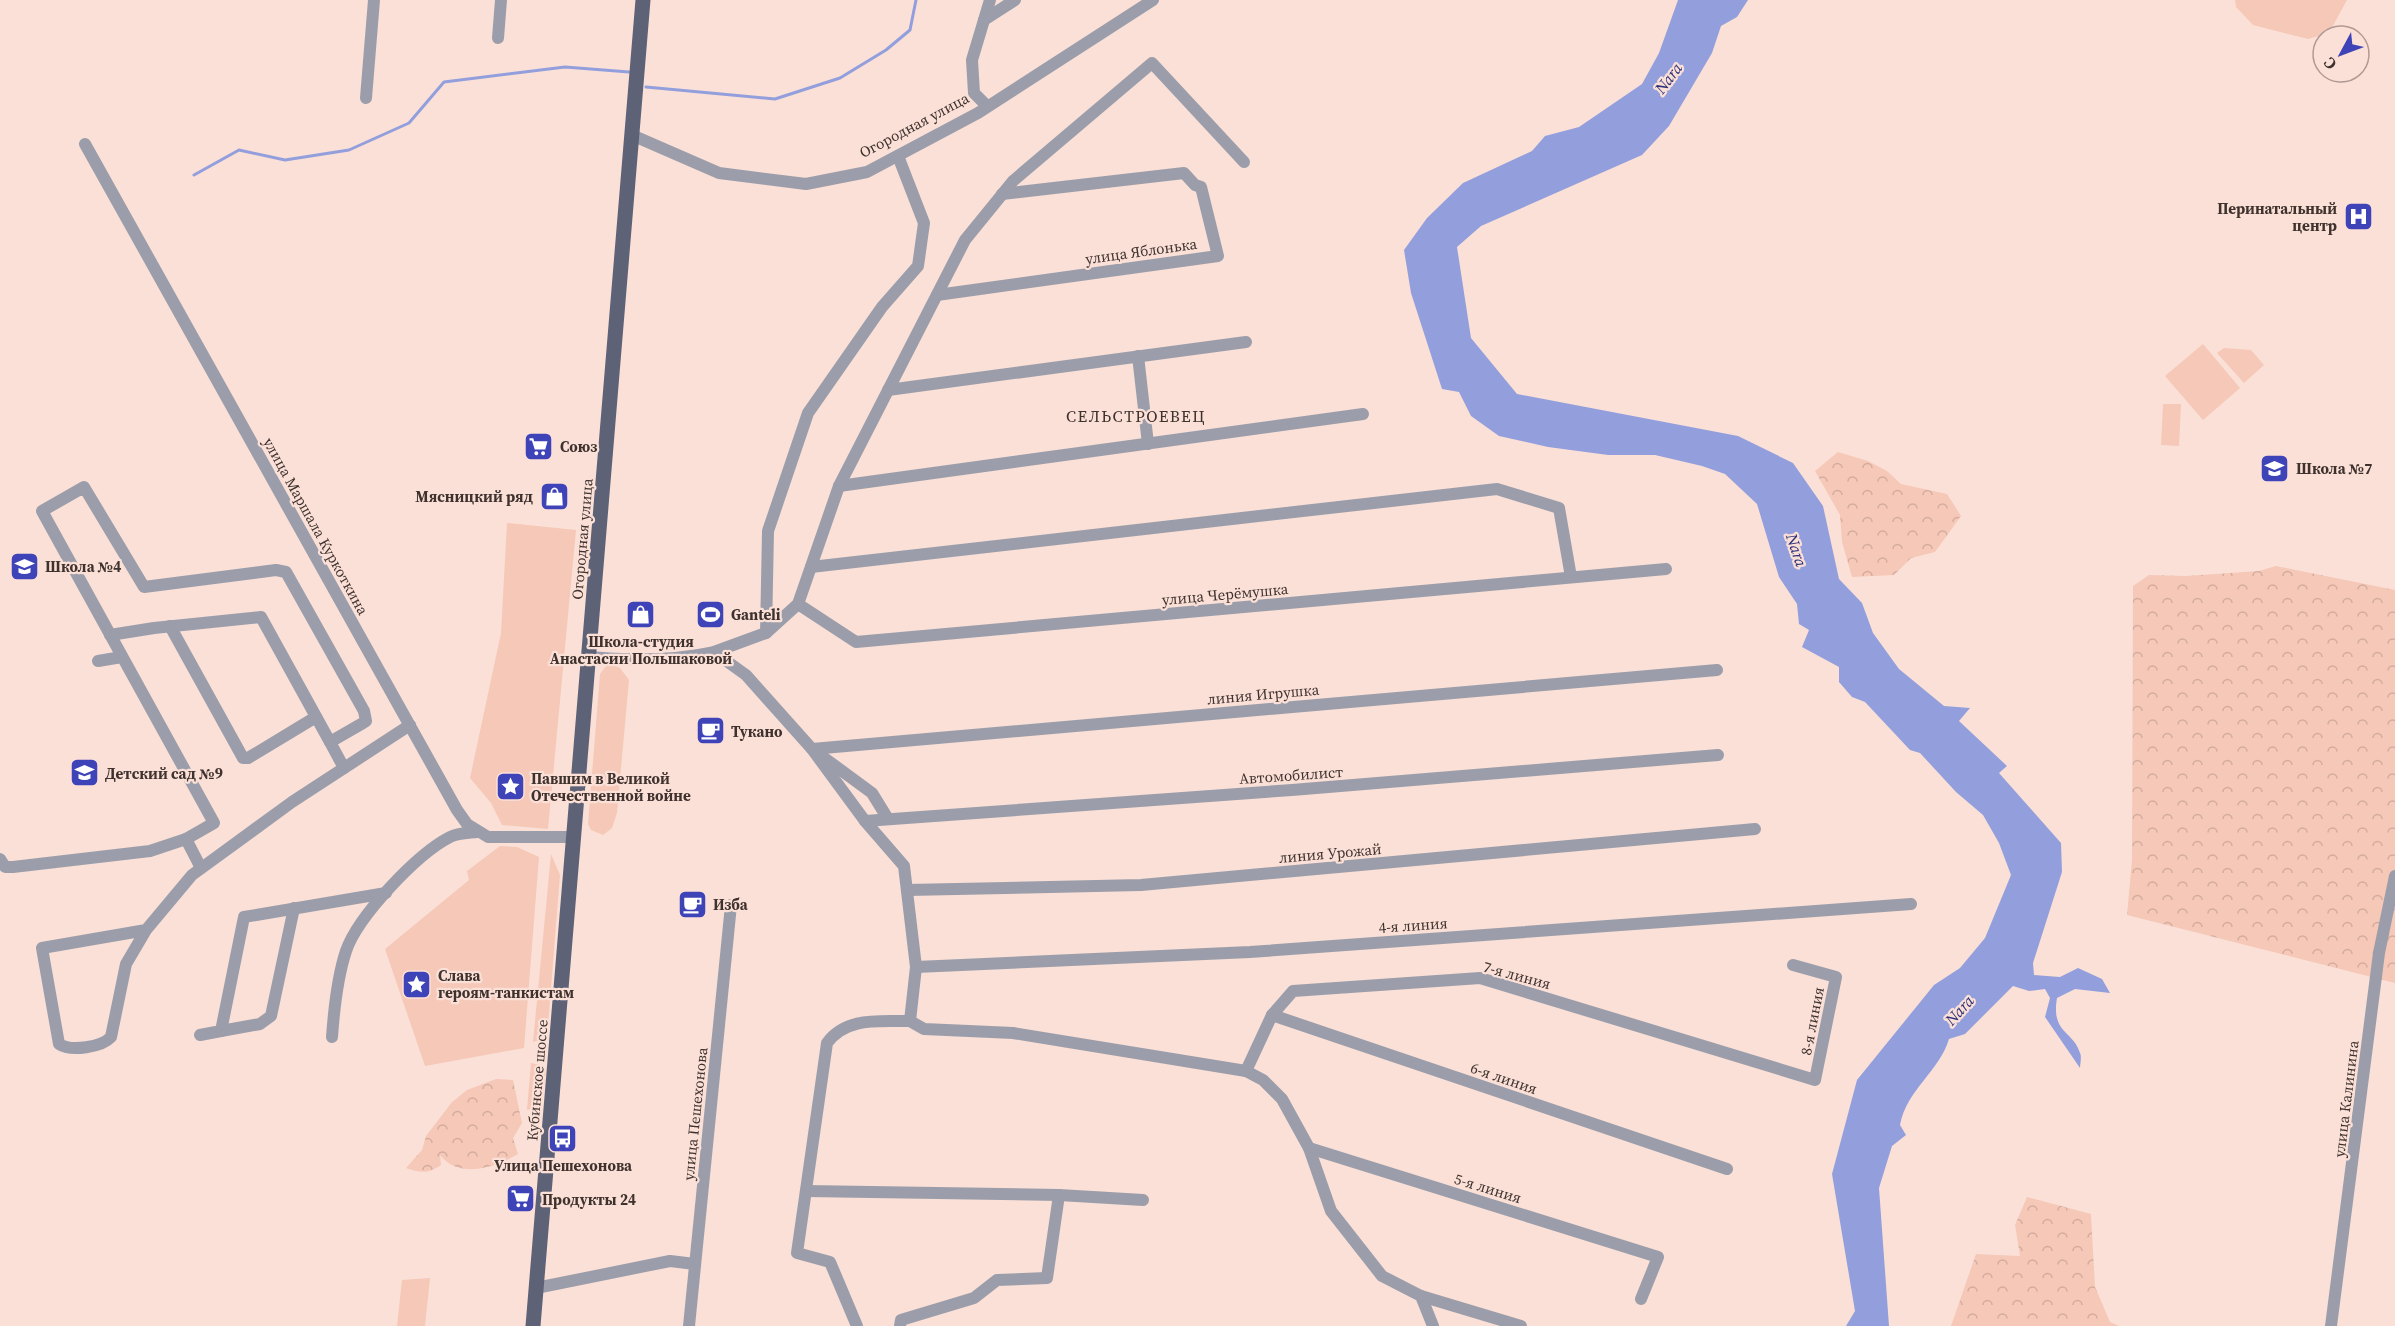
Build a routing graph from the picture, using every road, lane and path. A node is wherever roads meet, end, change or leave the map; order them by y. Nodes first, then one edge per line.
1 (374, 0) edge
2 (501, 0) edge
3 (643, 0) edge
4 (990, 0) edge
5 (1015, 0) edge
6 (1153, 0) edge
7 (984, 20) junction
8 (498, 38) dead end
9 (366, 98) dead end
10 (987, 106) junction
11 (634, 136) junction
12 (85, 144) dead end
13 (898, 156) junction
14 (1244, 162) dead end
15 (1002, 194) junction
16 (937, 295) junction
17 (1246, 342) dead end
18 (1138, 356) junction
19 (888, 390) junction
20 (1363, 414) dead end
21 (1148, 444) junction
22 (839, 486) junction
23 (811, 567) junction
24 (1666, 569) dead end
25 (1571, 577) junction
26 (798, 604) junction
27 (171, 626) junction
28 (766, 633) junction
29 (110, 635) junction
30 (714, 652) junction
31 (122, 657) junction
32 (590, 657) junction
33 (98, 662) dead end
34 (1717, 670) dead end
35 (316, 717) junction
36 (410, 725) junction
37 (330, 742) junction
38 (812, 749) junction
39 (1718, 755) dead end
40 (345, 768) junction
41 (888, 819) junction
42 (865, 821) junction
43 (1755, 830) dead end
44 (477, 832) junction
45 (575, 837) junction
46 (186, 839) junction
47 (0, 859) edge
48 (201, 868) junction
49 (2395, 876) edge
50 (907, 890) junction
51 (386, 893) junction
52 (1911, 904) dead end
53 (731, 905) dead end
54 (294, 908) junction
55 (146, 930) junction
56 (1793, 965) dead end
57 (916, 967) junction
58 (1272, 1015) junction
59 (910, 1021) junction
60 (221, 1030) junction
61 (200, 1035) dead end
62 (332, 1037) dead end
63 (1246, 1071) junction
64 (1815, 1080) joint
65 (1309, 1148) junction
66 (1727, 1169) dead end
67 (806, 1191) junction
68 (1059, 1195) junction
69 (1143, 1200) dead end
70 (695, 1264) junction
71 (536, 1288) junction
72 (1421, 1296) junction
73 (1641, 1299) dead end
74 (533, 1326) edge
75 (689, 1326) edge
76 (857, 1326) edge
77 (900, 1326) edge
78 (1433, 1326) edge
79 (1521, 1326) edge
80 (2331, 1326) edge

1 - 9 street
2 - 8 street
3 - 11 main road, Огородная улица
4 - 7 street
5 - 7 street
6 - 10 street, Огородная улица
7 - 10 street
10 - 13 street, Огородная улица
11 - 13 street, Огородная улица
11 - 32 main road, Огородная улица
12 - 36 street, улица Маршала Куркоткина
13 - 28 street
14 - 15 street
15 - 16 street
15 - 16 street, улица Яблонька
16 - 19 street
17 - 18 street
18 - 19 street
18 - 21 street
19 - 22 street
20 - 21 street
21 - 22 street
22 - 23 street
23 - 25 street
23 - 26 street
24 - 25 street, улица Черёмушка
25 - 26 street, улица Черёмушка
26 - 28 street
27 - 29 street
27 - 35 street
27 - 35 street
28 - 30 street
29 - 31 street
29 - 37 street
30 - 32 street
30 - 38 street
31 - 33 street
31 - 46 street
32 - 45 main road, Огородная улица
34 - 38 street, линия Игрушка
35 - 37 street
36 - 40 street
36 - 44 street, улица Маршала Куркоткина
37 - 40 street
38 - 41 street
38 - 42 street
39 - 41 street, Автомобилист
40 - 48 street
41 - 42 street, Автомобилист
42 - 50 street
43 - 50 street, линия Урожай
44 - 45 street
44 - 51 street
45 - 71 main road, Кубинское шоссе
46 - 47 street
46 - 48 street
48 - 55 street
49 - 80 street, улица Калинина
50 - 57 street
51 - 54 street
51 - 62 street
52 - 57 street, 4-я линия
53 - 70 street, улица Пешехонова
54 - 60 street
54 - 60 street
55 - 55 street
56 - 64 street, 8-я линия
57 - 59 street
58 - 63 street, 7-я линия
58 - 64 street, 7-я линия
58 - 66 street, 6-я линия
59 - 63 street
59 - 67 street
60 - 61 street
63 - 65 street
65 - 72 street
65 - 73 street, 5-я линия
67 - 68 street
67 - 76 street
68 - 69 street
68 - 77 street
70 - 71 street
70 - 75 street, улица Пешехонова
71 - 74 main road, Кубинское шоссе
72 - 78 street
72 - 79 street

